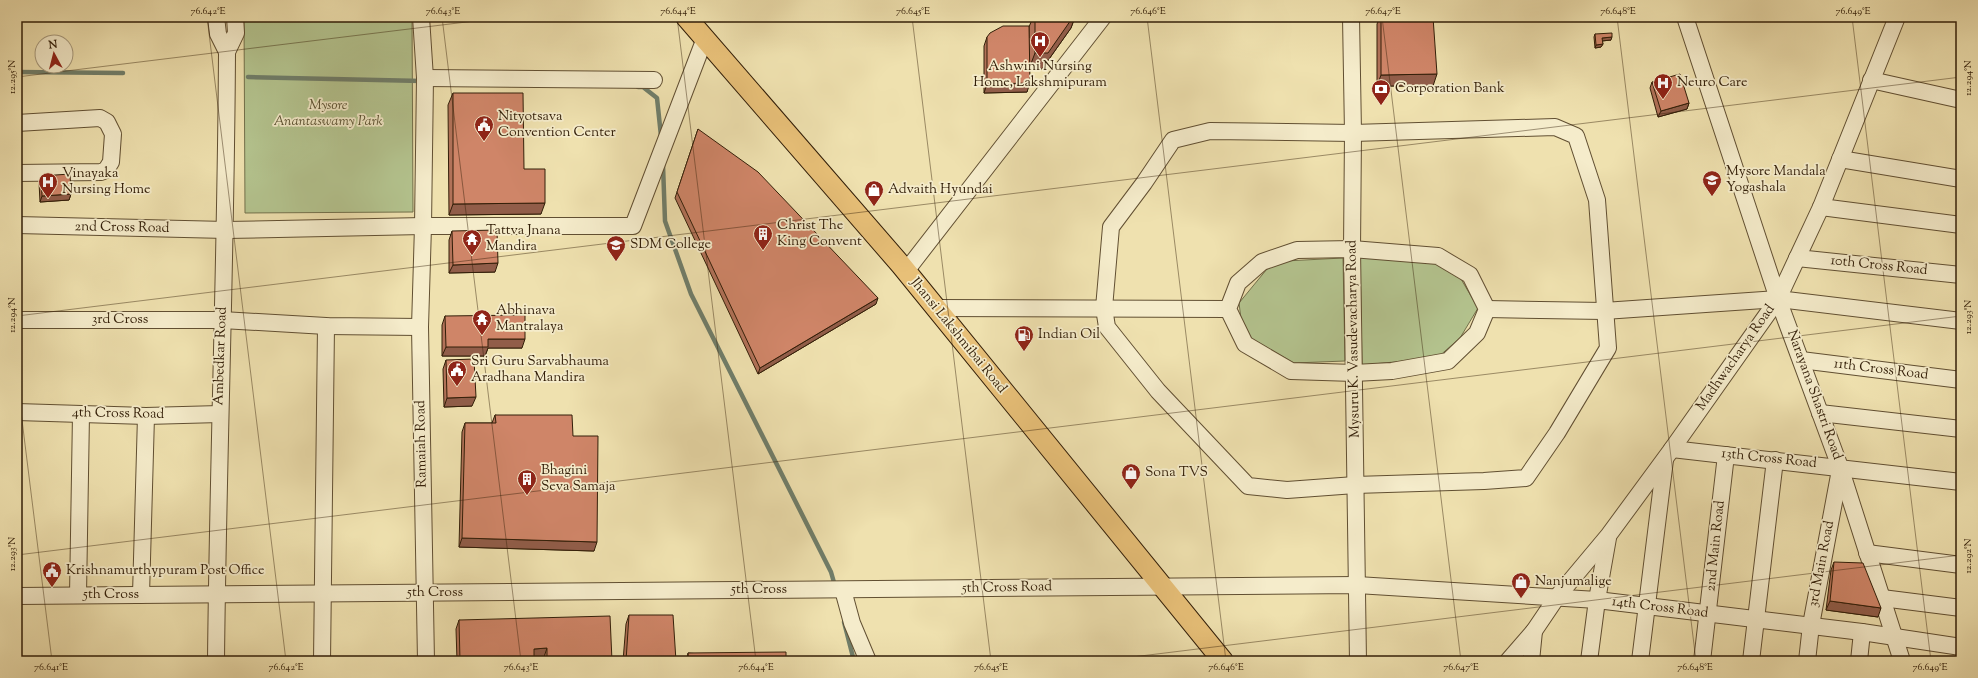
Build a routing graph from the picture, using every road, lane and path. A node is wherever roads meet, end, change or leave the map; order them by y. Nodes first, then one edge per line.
1 (216, 17) edge
2 (235, 17) edge
3 (421, 17) edge
4 (1103, 17) edge
5 (1351, 17) edge
6 (1685, 17) edge
7 (1897, 17) edge
8 (695, 24) edge
9 (227, 52) junction
10 (424, 71) junction
11 (654, 80) dead end
12 (1871, 80) junction
13 (1961, 100) edge
14 (17, 123) edge
15 (1353, 133) junction
16 (1840, 159) junction
17 (17, 173) edge
18 (1961, 179) edge
19 (1821, 207) junction
20 (17, 225) edge
21 (1961, 225) edge
22 (423, 226) junction
23 (226, 230) junction
24 (1352, 249) junction
25 (1797, 258) junction
26 (906, 271) junction
27 (1961, 275) edge
28 (1778, 299) junction
29 (935, 308) junction
30 (1104, 308) junction
31 (1228, 309) junction
32 (1487, 309) junction
33 (1604, 311) junction
34 (17, 320) edge
35 (222, 320) junction
36 (1961, 321) edge
37 (326, 326) junction
38 (420, 327) junction
39 (1801, 360) junction
40 (1354, 373) junction
41 (1961, 380) edge
42 (17, 412) edge
43 (1820, 413) junction
44 (81, 414) junction
45 (220, 414) junction
46 (146, 416) junction
47 (1961, 429) edge
48 (1669, 454) junction
49 (1726, 455) junction
50 (1775, 460) junction
51 (1840, 467) junction
52 (1961, 482) edge
53 (1355, 485) junction
54 (1608, 536) junction
55 (1867, 553) junction
56 (1961, 565) edge
57 (1357, 585) junction
58 (1162, 586) junction
59 (848, 590) junction
60 (424, 593) junction
61 (217, 594) junction
62 (322, 594) junction
63 (78, 595) junction
64 (141, 595) junction
65 (17, 596) edge
66 (1557, 597) junction
67 (1882, 598) junction
68 (1597, 600) junction
69 (1646, 606) junction
70 (1961, 608) edge
71 (1709, 613) junction
72 (1757, 619) junction
73 (1811, 625) junction
74 (1534, 631) junction
75 (1862, 632) junction
76 (1894, 636) junction
77 (1961, 647) edge
78 (216, 661) edge
79 (322, 661) edge
80 (426, 661) edge
81 (868, 661) edge
82 (1223, 661) edge
83 (1358, 661) edge
84 (1508, 661) edge
85 (1531, 661) edge
86 (1590, 661) edge
87 (1640, 661) edge
88 (1702, 661) edge
89 (1751, 661) edge
90 (1807, 661) edge
91 (1859, 661) edge
92 (1902, 661) edge

1 - 9 street, Ambedkar Road
2 - 9 street, Ambedkar Road
3 - 10 street, Ramaiah Road
4 - 26 street
5 - 15 street, Mysuru K. Vasudevacharya Road
6 - 28 street, Narayana Shastri Road
7 - 12 street, Madhwacharya Road
8 - 22 street, 2nd Cross Road
8 - 26 main road, Jhansi Lakshmibai Road
9 - 23 street, Ambedkar Road
10 - 11 street
10 - 22 street, Ramaiah Road
12 - 13 street
12 - 16 street, Madhwacharya Road
14 - 17 street
15 - 24 street, Mysuru K. Vasudevacharya Road
15 - 30 street
15 - 33 street
16 - 18 street
16 - 19 street, Madhwacharya Road
19 - 21 street
19 - 25 street, Madhwacharya Road
20 - 23 street, 2nd Cross Road
22 - 23 street, 2nd Cross Road
22 - 38 street, Ramaiah Road
23 - 35 street, Ambedkar Road
24 - 31 street
24 - 32 street
24 - 40 street, Mysuru K. Vasudevacharya Road
25 - 27 street, 10th Cross Road
25 - 28 street, Madhwacharya Road
26 - 29 main road, Jhansi Lakshmibai Road
28 - 33 street
28 - 36 street
28 - 39 street, Narayana Shastri Road
28 - 48 street, Madhwacharya Road
29 - 30 street
29 - 58 main road, Jhansi Lakshmibai Road
30 - 31 street
30 - 53 street
31 - 40 street
32 - 33 street
32 - 40 street
33 - 53 street
34 - 35 street, 3rd Cross
35 - 37 street, 3rd Cross
35 - 45 street, Ambedkar Road
37 - 38 street, 3rd Cross
37 - 62 street
38 - 60 street, Ramaiah Road
39 - 41 street, 11th Cross Road
39 - 43 street, Narayana Shastri Road
40 - 53 street, Mysuru K. Vasudevacharya Road
42 - 44 street, 4th Cross Road
43 - 47 street
43 - 51 street, Narayana Shastri Road
44 - 46 street, 4th Cross Road
44 - 63 street
45 - 46 street, 4th Cross Road
45 - 61 street, Ambedkar Road
46 - 64 street
48 - 49 street, 13th Cross Road
48 - 54 street, Madhwacharya Road
48 - 69 street
49 - 50 street, 13th Cross Road
49 - 71 street, 2nd Main Road
50 - 51 street, 13th Cross Road
50 - 72 street
51 - 52 street, 13th Cross Road
51 - 55 street, Narayana Shastri Road
51 - 73 street, 3rd Main Road
53 - 57 street, Mysuru K. Vasudevacharya Road
54 - 66 street, Madhwacharya Road
54 - 68 street
55 - 56 street
55 - 67 street, Narayana Shastri Road
57 - 58 street, 5th Cross Road
57 - 66 street, 14th Cross Road
57 - 83 street, Mysuru K. Vasudevacharya Road
58 - 59 street, 5th Cross Road
58 - 82 main road, Jhansi Lakshmibai Road
59 - 60 street, 5th Cross
59 - 81 street
60 - 62 street, 5th Cross
60 - 80 street, Ramaiah Road
61 - 62 street, 5th Cross
61 - 64 street, 5th Cross
61 - 78 street, Ambedkar Road
62 - 79 street
63 - 64 street, 5th Cross
63 - 65 street, 5th Cross
66 - 68 street, 14th Cross Road
66 - 74 street, Madhwacharya Road
67 - 70 street
67 - 76 street, Narayana Shastri Road
68 - 69 street, 14th Cross Road
68 - 86 street
69 - 71 street, 14th Cross Road
69 - 87 street
71 - 72 street, 14th Cross Road
71 - 88 street, 2nd Main Road
72 - 73 street, 14th Cross Road
72 - 89 street
73 - 75 street, 14th Cross Road
73 - 90 street, 3rd Main Road
74 - 84 street, Madhwacharya Road
74 - 85 street
75 - 76 street, 14th Cross Road
75 - 91 street
76 - 77 street, 14th Cross Road
76 - 92 street, Narayana Shastri Road

